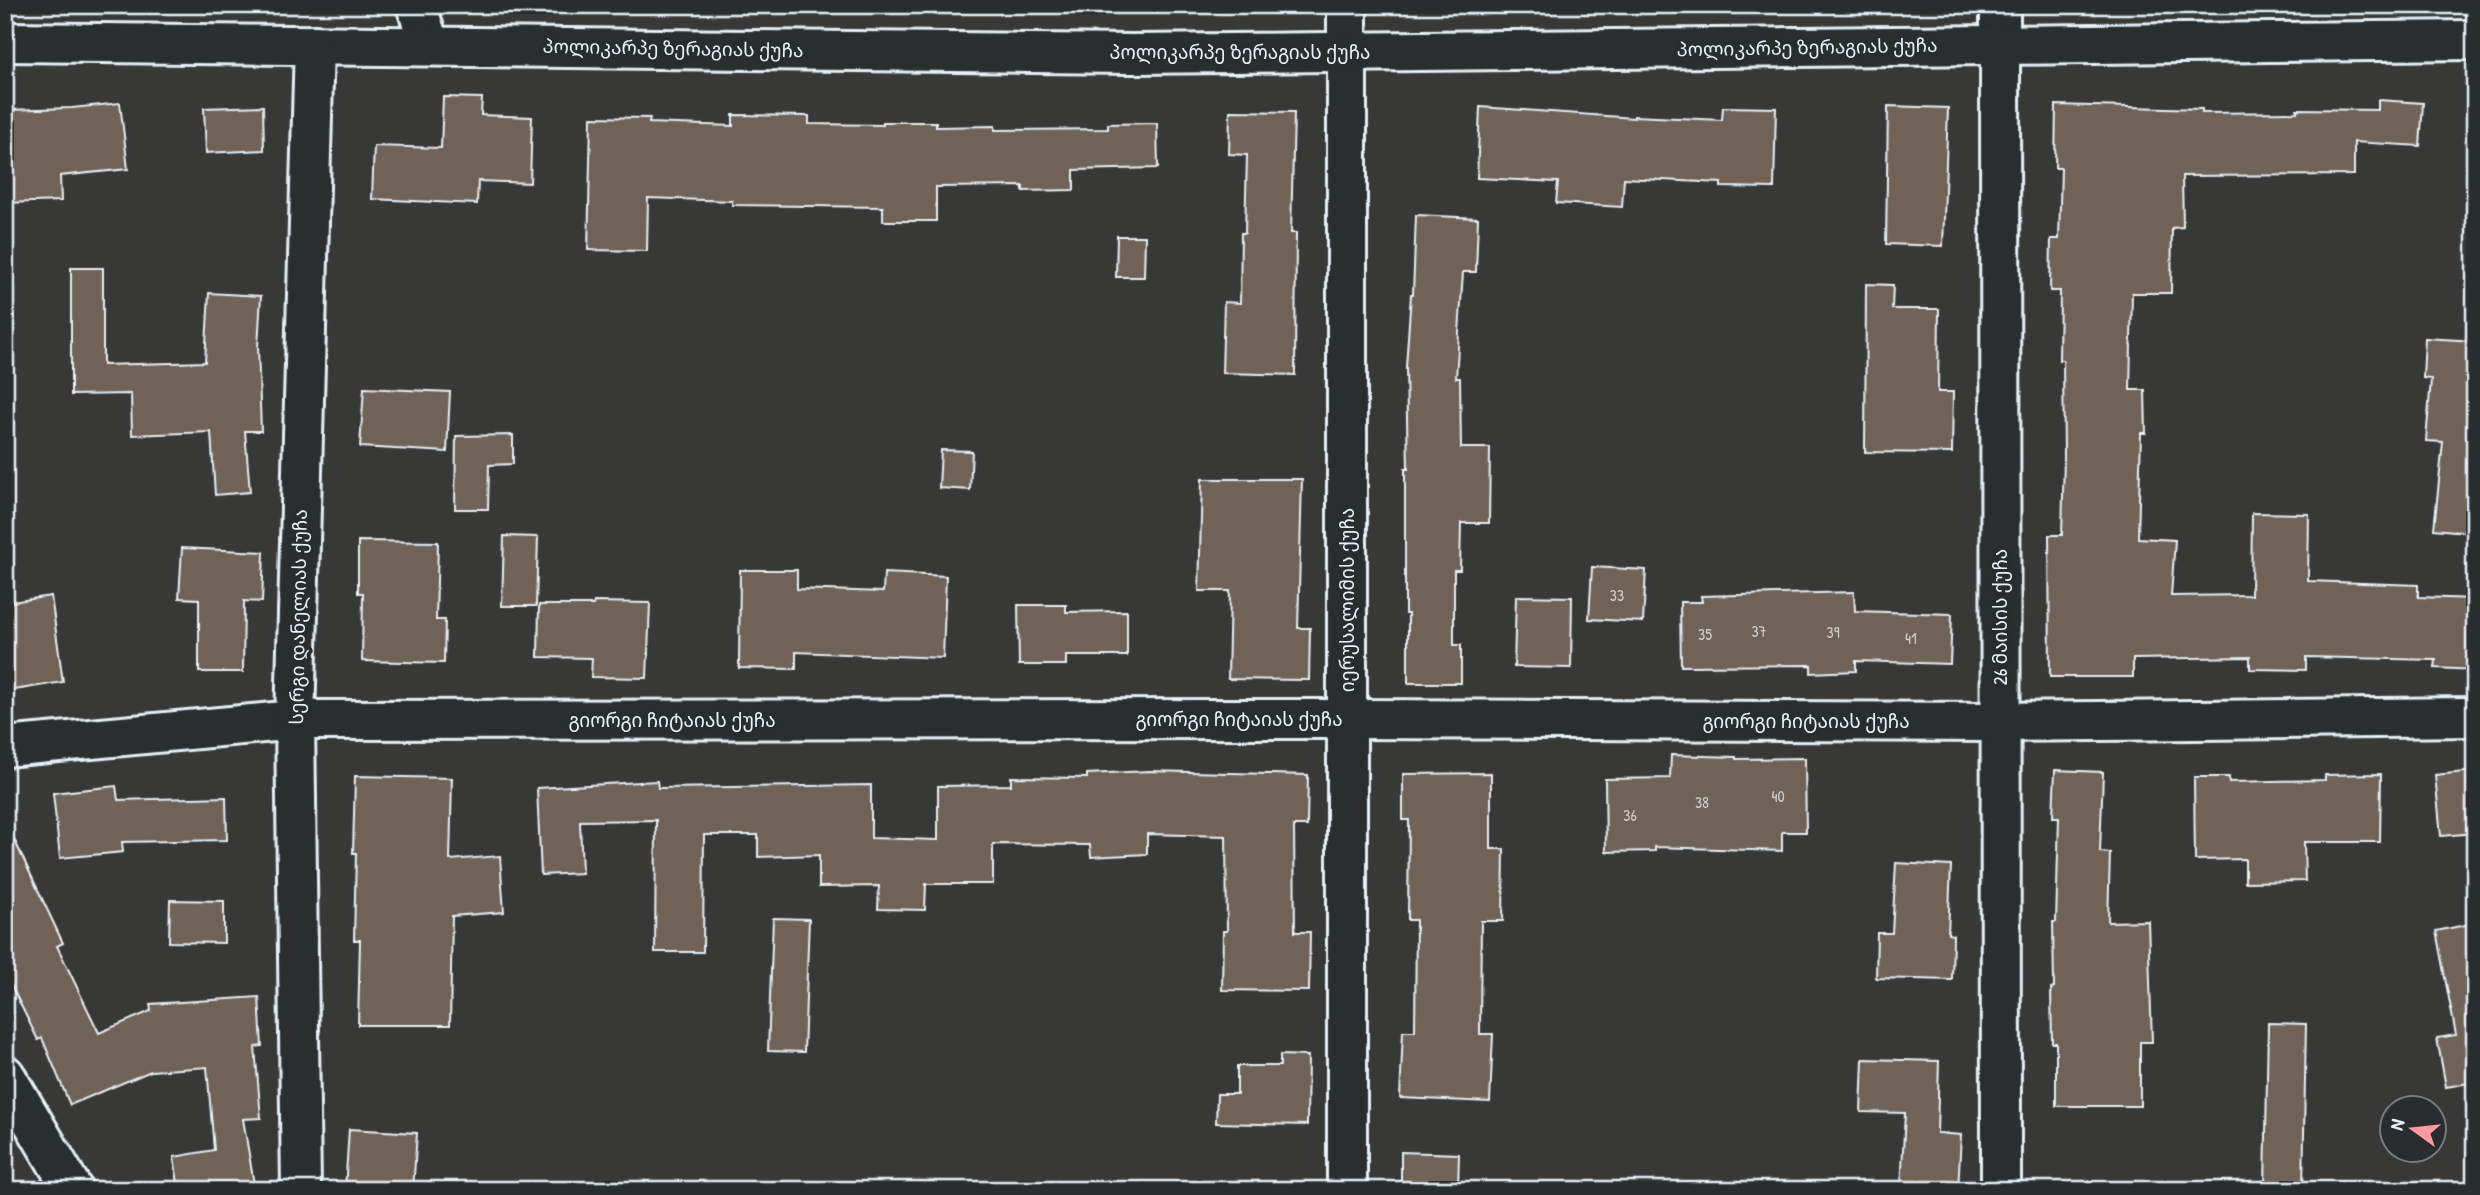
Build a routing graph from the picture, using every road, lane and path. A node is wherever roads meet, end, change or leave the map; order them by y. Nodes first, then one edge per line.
1 (416, 5) edge
2 (1347, 5) edge
3 (2000, 5) edge
4 (2475, 40) edge
5 (5, 42) edge
6 (314, 45) junction
7 (2001, 45) junction
8 (430, 46) junction
9 (1347, 51) junction
10 (2475, 717) edge
11 (1347, 719) junction
12 (295, 720) junction
13 (2000, 723) junction
14 (5, 747) edge
15 (5, 1075) edge
16 (73, 1190) edge
17 (301, 1190) edge
18 (1347, 1190) edge
19 (2001, 1190) edge

1 - 8 street
2 - 9 street, იერუსალიმის ქუჩა
3 - 7 street, 26 მაისის ქუჩა
4 - 7 street, პოლიკარპე ზერაგიას ქუჩა
5 - 6 street, პოლიკარპე ზერაგიას ქუჩა
6 - 8 street, პოლიკარპე ზერაგიას ქუჩა
6 - 12 street, სერგი დანელიას ქუჩა
7 - 9 street, პოლიკარპე ზერაგიას ქუჩა
7 - 13 street, 26 მაისის ქუჩა
8 - 9 street, პოლიკარპე ზერაგიას ქუჩა
9 - 11 street, იერუსალიმის ქუჩა
10 - 13 street, გიორგი ჩიტაიას ქუჩა
11 - 12 street, გიორგი ჩიტაიას ქუჩა
11 - 13 street, გიორგი ჩიტაიას ქუჩა
11 - 18 street, იერუსალიმის ქუჩა
12 - 14 street, გიორგი ჩიტაიას ქუჩა
12 - 17 street, სერგი დანელიას ქუჩა
13 - 19 street, 26 მაისის ქუჩა
15 - 16 street

